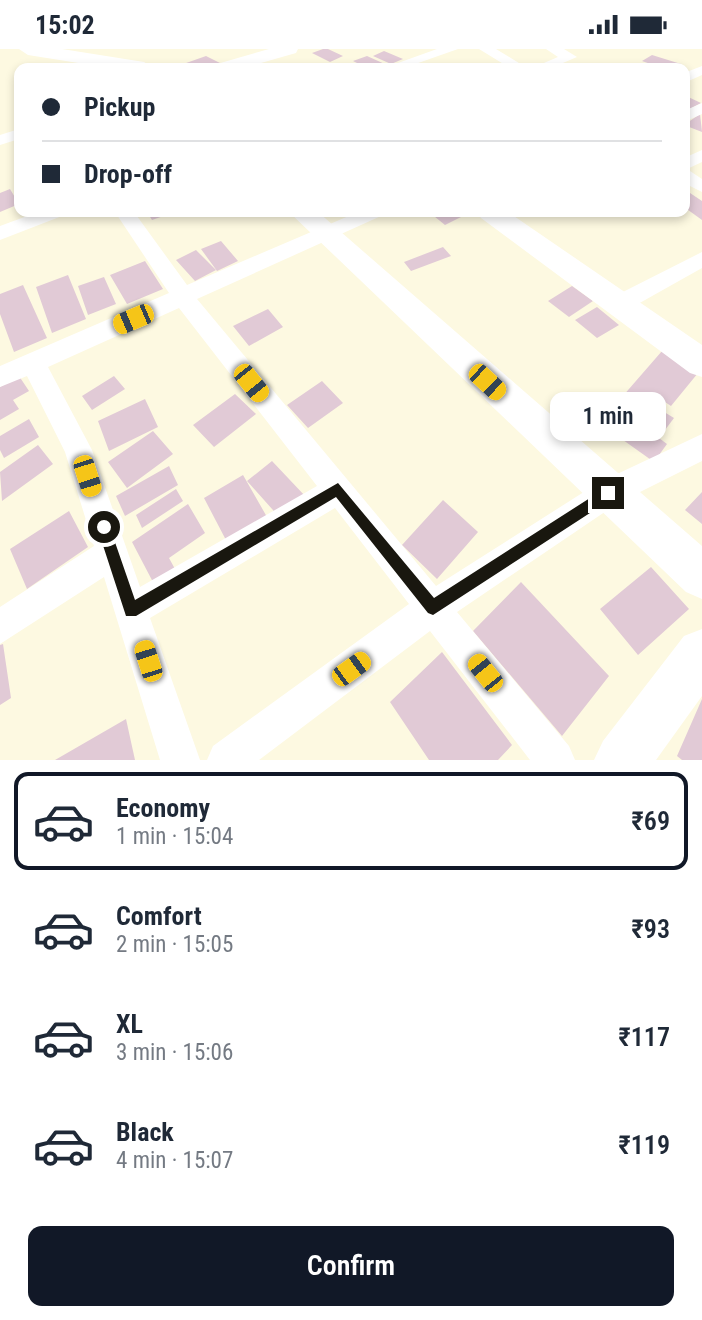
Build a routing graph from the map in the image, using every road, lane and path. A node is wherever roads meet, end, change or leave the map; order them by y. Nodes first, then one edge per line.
1 (28, 49) edge
2 (289, 49) edge
3 (451, 49) edge
4 (486, 49) edge
5 (553, 49) edge
6 (74, 52) edge
7 (265, 52) edge
8 (122, 63) edge
9 (237, 63) edge
10 (282, 63) edge
11 (407, 63) edge
12 (511, 63) edge
13 (553, 63) edge
14 (42, 217) edge
15 (127, 217) edge
16 (347, 217) edge
17 (497, 217) edge
18 (314, 223) edge
19 (0, 233) edge
20 (702, 260) edge
21 (183, 297) junction
22 (621, 303) junction
23 (33, 362) junction
24 (702, 363) edge
25 (0, 377) edge
26 (702, 447) edge
27 (338, 489) junction
28 (608, 493) junction
29 (112, 553) junction
30 (702, 576) edge
31 (433, 608) junction
32 (131, 611) junction
33 (0, 627) edge
34 (702, 654) edge
35 (623, 759) edge
36 (180, 760) edge
37 (227, 760) edge
38 (555, 760) edge

1 - 6 street
2 - 7 street
3 - 11 street
4 - 12 street
5 - 13 street
6 - 8 street
7 - 9 street
7 - 10 street
14 - 19 street
15 - 21 street
16 - 18 street
17 - 22 street
18 - 21 street
18 - 28 street
20 - 22 street
21 - 23 street
21 - 27 street
22 - 24 street
23 - 25 street
23 - 29 street
26 - 28 street
27 - 31 street
27 - 32 street
28 - 30 street
28 - 31 street
29 - 32 street
29 - 33 street
31 - 37 street
31 - 38 street
32 - 36 street
34 - 35 street

